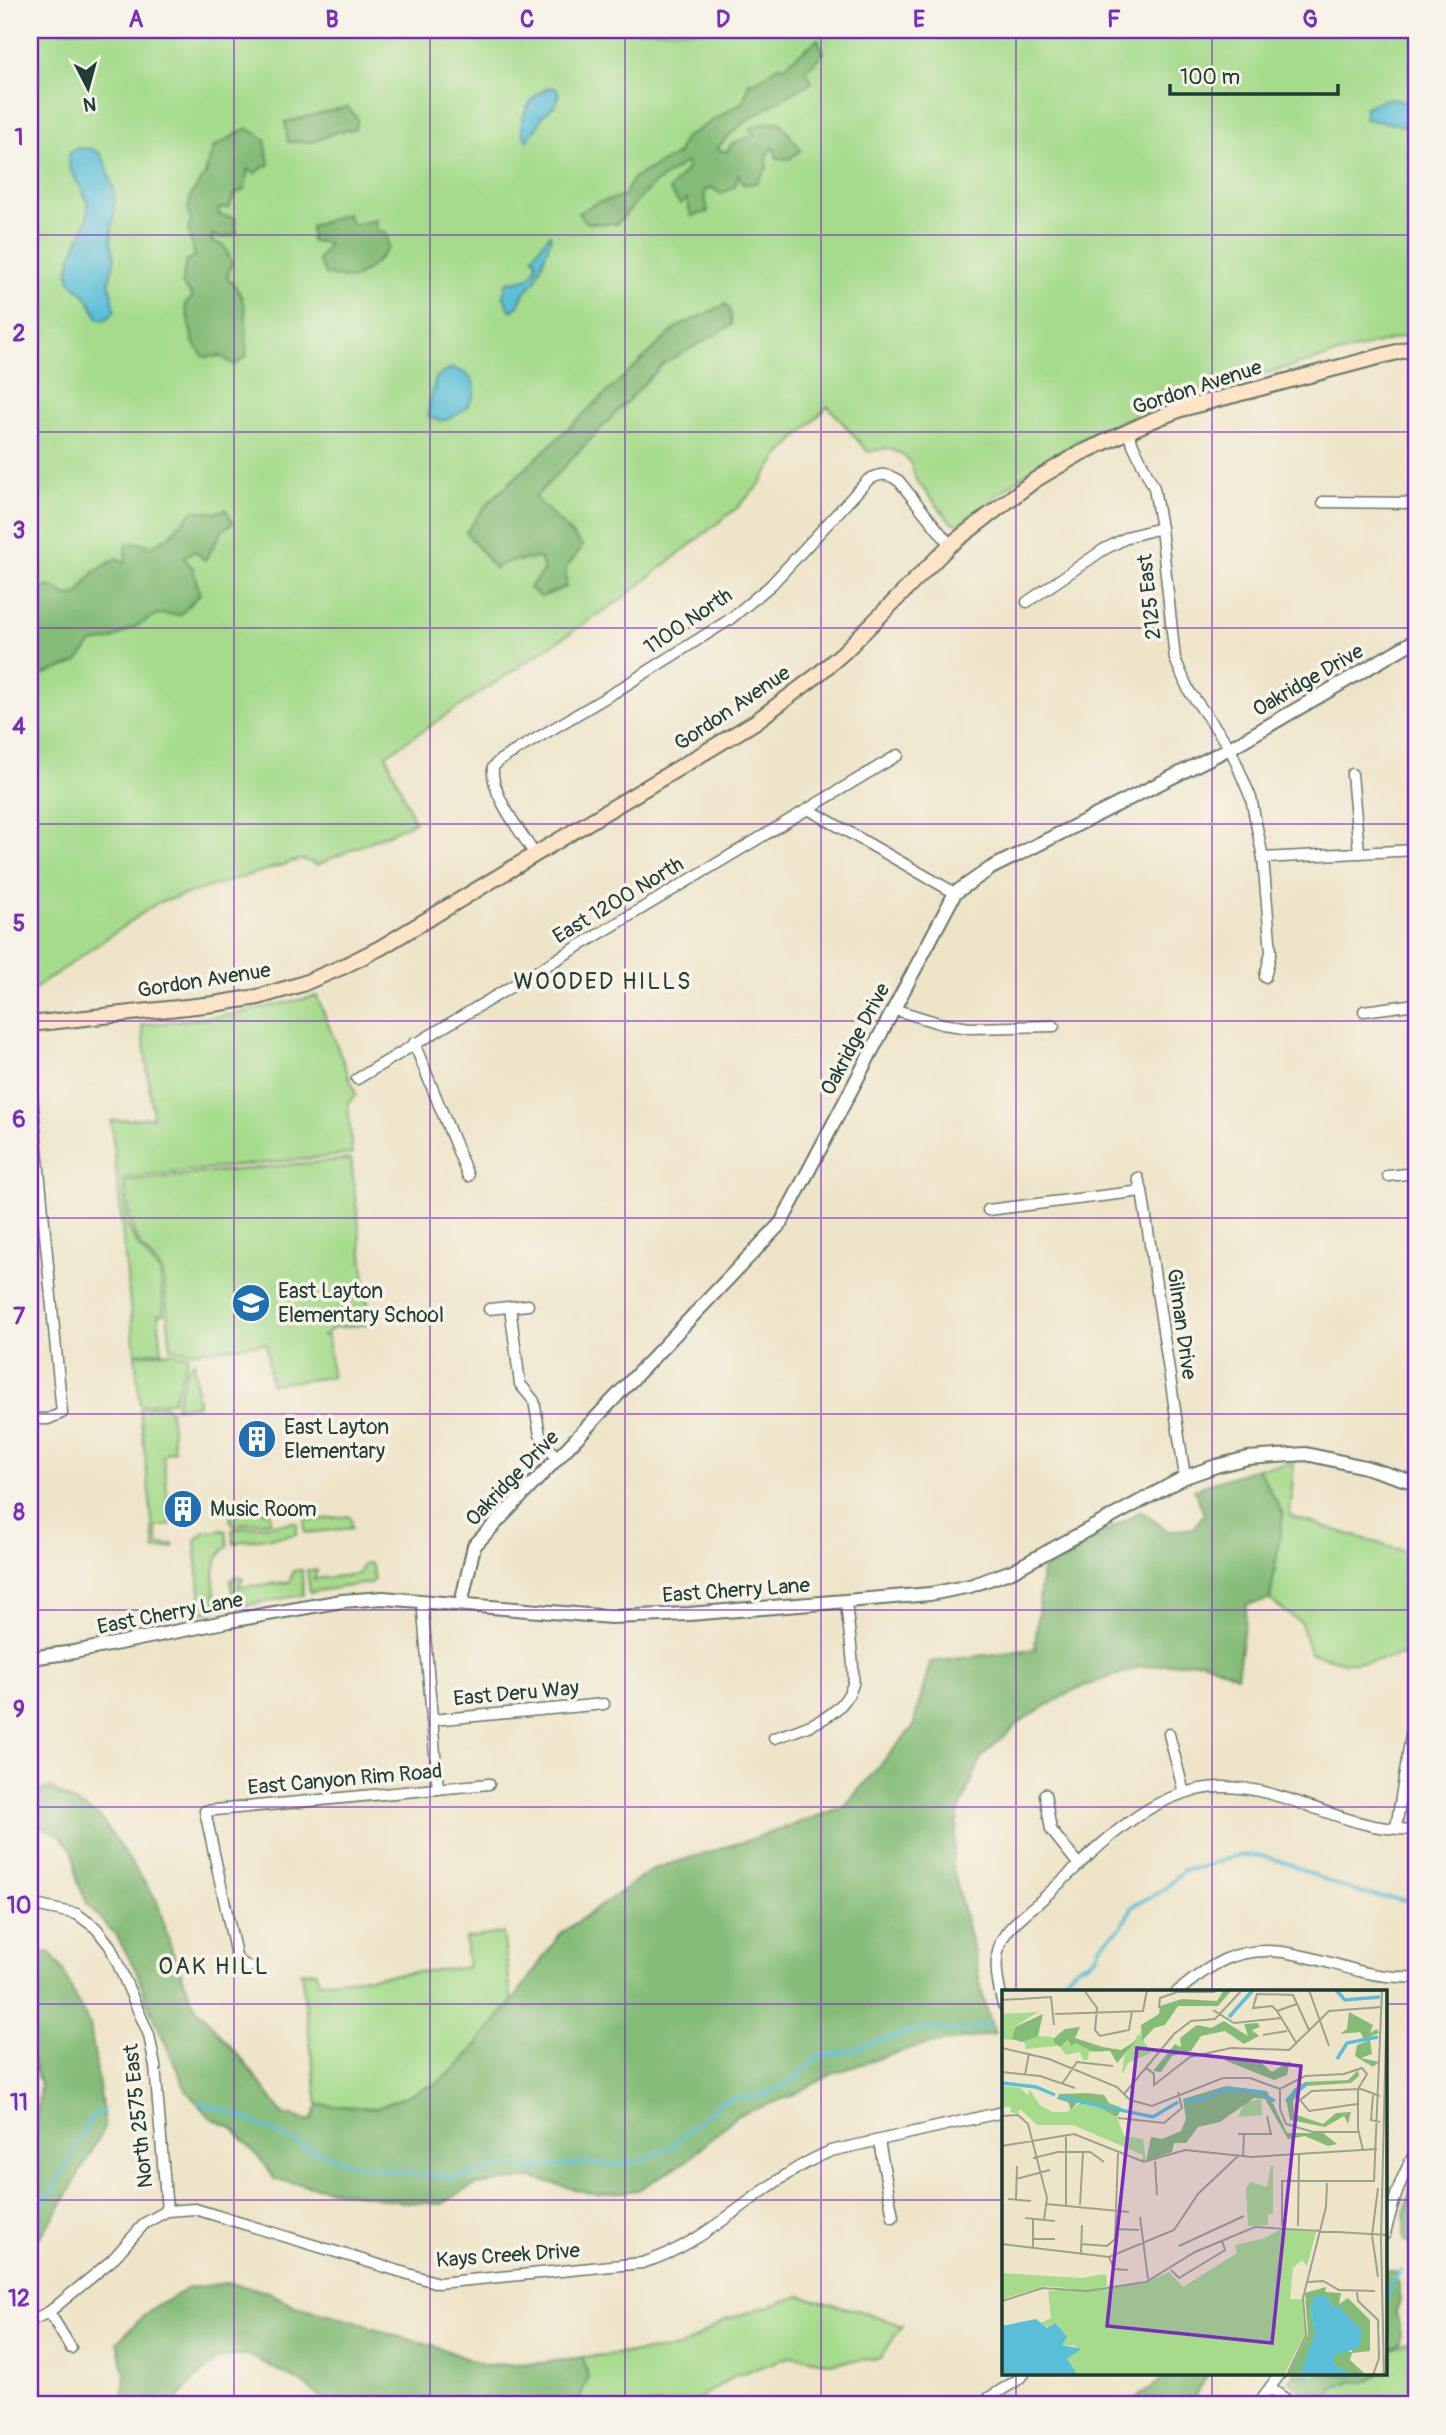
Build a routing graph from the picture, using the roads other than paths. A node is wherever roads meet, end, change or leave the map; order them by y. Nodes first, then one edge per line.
1 (1416, 347) edge
2 (1127, 432) junction
3 (1323, 502) dead end
4 (1416, 503) edge
5 (1161, 528) junction
6 (950, 545) junction
7 (1027, 602) dead end
8 (1416, 640) edge
9 (1230, 748) junction
10 (898, 755) dead end
11 (1352, 774) dead end
12 (808, 809) junction
13 (1416, 850) edge
14 (1359, 852) junction
15 (535, 855) junction
16 (1262, 858) junction
17 (955, 893) junction
18 (1265, 977) dead end
19 (1416, 1004) edge
20 (893, 1009) junction
21 (1364, 1011) dead end
22 (30, 1024) edge
23 (1054, 1026) dead end
24 (414, 1043) junction
25 (30, 1075) edge
26 (358, 1079) dead end
27 (1416, 1173) edge
28 (468, 1176) dead end
29 (1388, 1176) dead end
30 (1138, 1178) dead end
31 (1142, 1191) junction
32 (988, 1210) dead end
33 (528, 1305) dead end
34 (510, 1307) junction
35 (489, 1310) dead end
36 (30, 1419) edge
37 (557, 1459) junction
38 (1185, 1477) junction
39 (1416, 1483) edge
40 (422, 1600) junction
41 (846, 1602) junction
42 (461, 1604) junction
43 (30, 1658) edge
44 (604, 1704) dead end
45 (432, 1720) junction
46 (1412, 1729) dead end
47 (1169, 1734) dead end
48 (774, 1738) dead end
49 (489, 1784) dead end
50 (438, 1789) junction
51 (1184, 1793) junction
52 (1045, 1794) dead end
53 (1396, 1828) junction
54 (1416, 1830) edge
55 (1079, 1865) junction
56 (30, 1904) edge
57 (249, 1967) dead end
58 (1416, 1977) edge
59 (1180, 1990) edge
60 (1002, 2000) edge
61 (1002, 2112) edge
62 (878, 2141) junction
63 (1416, 2152) edge
64 (167, 2211) junction
65 (893, 2217) dead end
66 (1386, 2230) edge
67 (49, 2312) junction
68 (30, 2321) edge
69 (71, 2348) dead end
70 (1022, 2376) edge
71 (1279, 2376) edge
72 (1270, 2388) junction
73 (977, 2405) edge
74 (1257, 2405) edge
75 (1294, 2405) edge

1 - 2 main road, Gordon Avenue
2 - 5 street, 2125 East
2 - 6 main road, Gordon Avenue
3 - 4 street
5 - 7 street
5 - 9 street, 2125 East
6 - 15 main road, Gordon Avenue
6 - 15 street, 1100 North
8 - 9 street, Oakridge Drive
9 - 16 street, 2125 East
9 - 17 street, Oakridge Drive
10 - 12 street, East 1200 North
11 - 14 street
12 - 17 street
12 - 24 street, East 1200 North
13 - 14 street
14 - 16 street
15 - 22 main road, Gordon Avenue
16 - 18 street, 2125 East
17 - 20 street, Oakridge Drive
19 - 21 street
20 - 23 street
20 - 37 street, Oakridge Drive
24 - 26 street, East 1200 North
24 - 28 street
25 - 36 street
27 - 29 street
30 - 31 street, Gilman Drive
31 - 32 street
31 - 38 street, Gilman Drive
33 - 34 street
34 - 35 street
34 - 37 street
37 - 42 street, Oakridge Drive
38 - 39 street, East Cherry Lane
38 - 41 street, East Cherry Lane
40 - 42 street, East Cherry Lane
40 - 43 street, East Cherry Lane
40 - 45 street
41 - 42 street, East Cherry Lane
41 - 48 street
44 - 45 street, East Deru Way
45 - 50 street
46 - 53 street
47 - 51 street
49 - 50 street, East Canyon Rim Road
50 - 57 street, East Canyon Rim Road
51 - 53 street
51 - 55 street
52 - 55 street
53 - 54 street
55 - 60 street
56 - 64 street, North 2575 East
58 - 59 street
61 - 62 street, Kays Creek Drive
62 - 64 street, Kays Creek Drive
62 - 65 street
63 - 66 street
64 - 67 street
67 - 68 street
67 - 69 street
70 - 73 street
71 - 72 street
72 - 74 street
72 - 75 street

